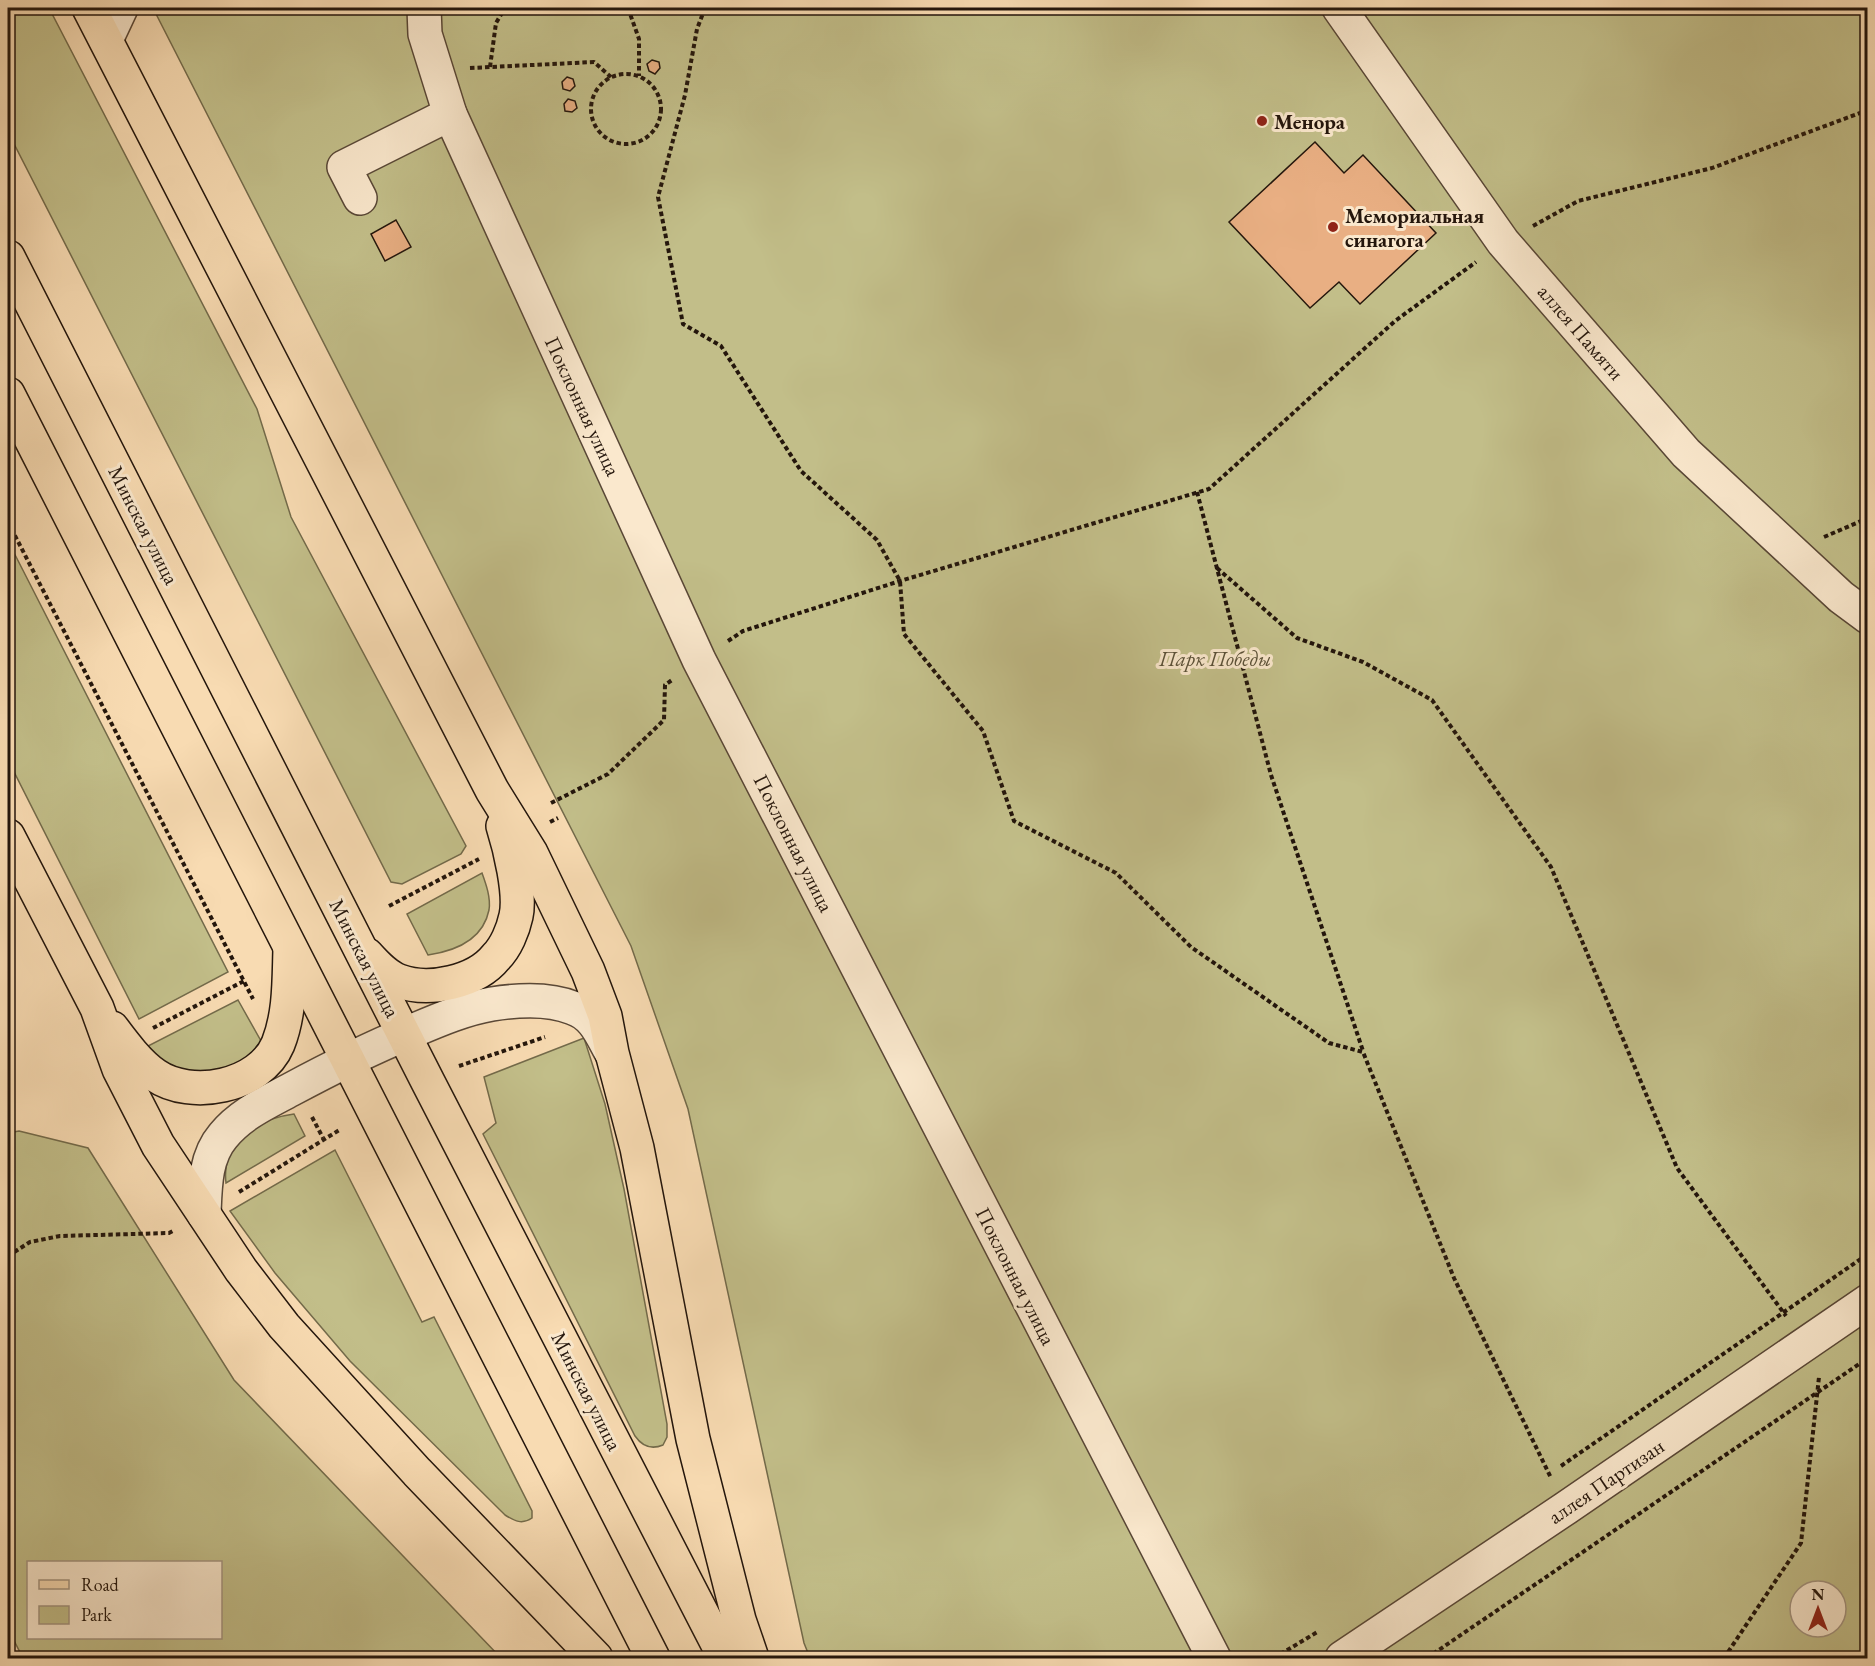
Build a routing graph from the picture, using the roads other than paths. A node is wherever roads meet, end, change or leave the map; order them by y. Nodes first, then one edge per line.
1 (89, 8) edge
2 (121, 8) edge
3 (424, 8) edge
4 (1339, 8) edge
5 (106, 40) junction
6 (450, 114) junction
7 (360, 198) dead end
8 (8, 257) edge
9 (8, 394) edge
10 (1868, 617) edge
11 (492, 790) junction
12 (8, 836) edge
13 (291, 947) junction
14 (359, 947) junction
15 (97, 1008) junction
16 (404, 1035) junction
17 (612, 1053) junction
18 (348, 1060) junction
19 (217, 1206) junction
20 (1868, 1301) edge
21 (596, 1659) edge
22 (652, 1659) edge
23 (725, 1659) edge
24 (752, 1659) edge
25 (1214, 1659) edge
26 (1342, 1659) edge

1 - 5 main road
2 - 5 street
3 - 6 street, Поклонная улица
4 - 10 street, аллея Памяти
5 - 11 main road
6 - 7 street
6 - 25 street, Поклонная улица
8 - 14 main road, Минская улица
9 - 13 main road
11 - 14 main road
11 - 17 main road
12 - 15 main road
13 - 15 main road
13 - 18 main road
14 - 16 main road, Минская улица
15 - 19 main road
16 - 17 street
16 - 18 street
16 - 23 main road, Минская улица
17 - 24 main road
18 - 19 street
18 - 22 main road
19 - 21 main road
20 - 26 street, аллея Партизан

